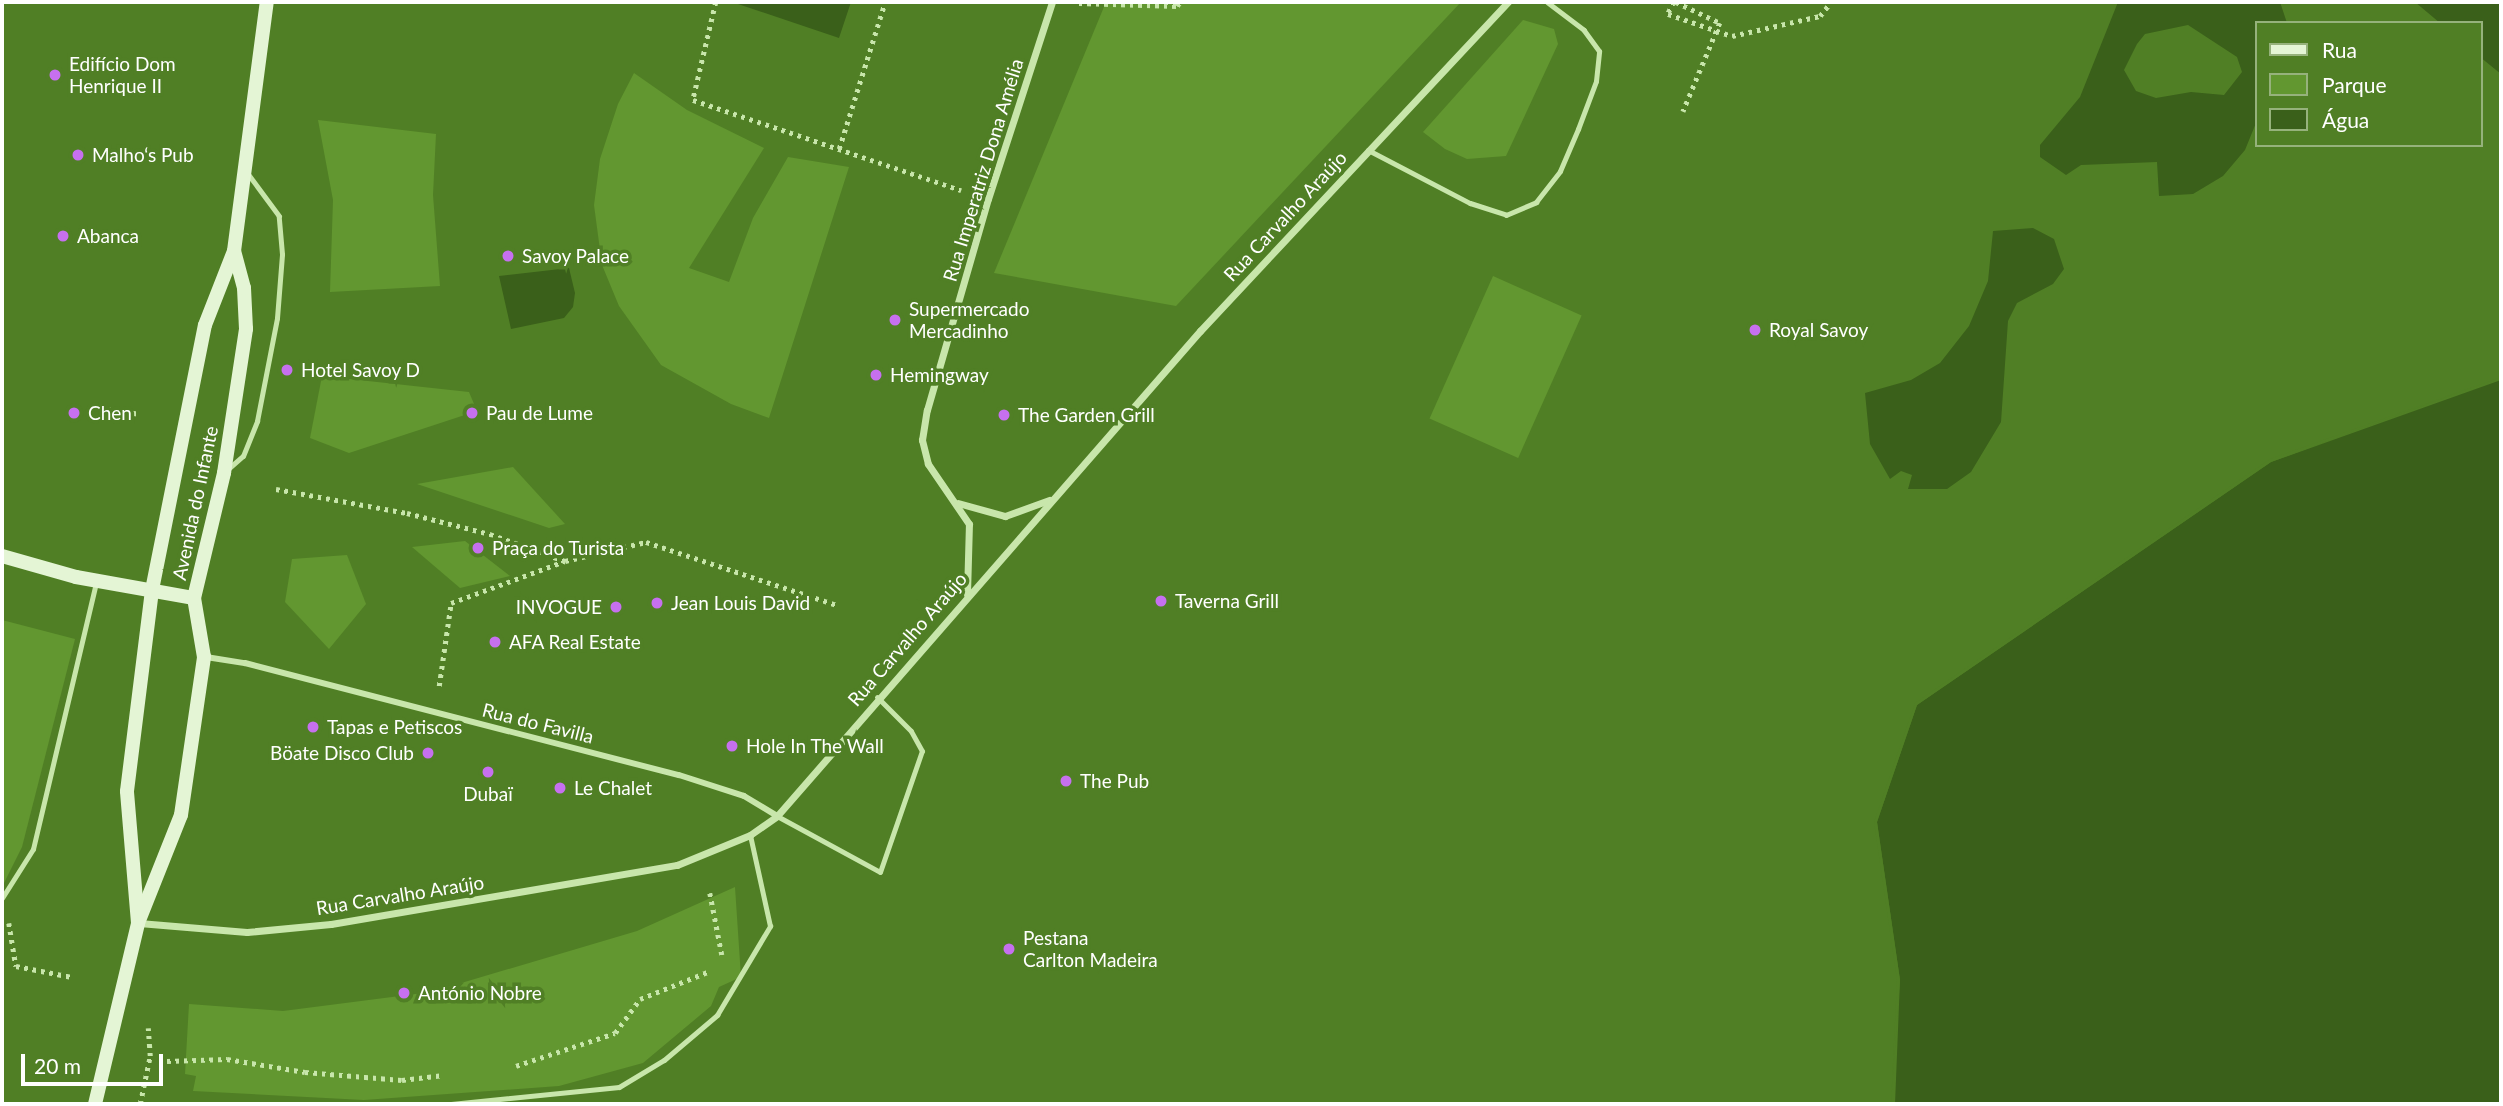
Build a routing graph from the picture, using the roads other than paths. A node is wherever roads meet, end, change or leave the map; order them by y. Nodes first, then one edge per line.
1 (1052, 2) edge
2 (1508, 2) edge
3 (1547, 2) edge
4 (270, 4) edge
5 (1368, 150) junction
6 (244, 168) junction
7 (234, 251) junction
8 (224, 473) junction
9 (1053, 498) junction
10 (957, 502) junction
11 (2, 556) edge
12 (97, 580) junction
13 (152, 590) junction
14 (966, 596) junction
15 (194, 597) junction
16 (204, 657) junction
17 (877, 696) junction
18 (776, 816) junction
19 (750, 835) junction
20 (3, 897) edge
21 (138, 923) junction
22 (95, 1104) edge
23 (451, 1104) edge

1 - 10 street, Rua Imperatriz Dona Amélia
2 - 5 street, Rua Carvalho Araújo
3 - 5 lane
4 - 6 main road, Avenida do Infante
5 - 9 street, Rua Carvalho Araújo
6 - 7 main road, Avenida do Infante
6 - 8 lane
7 - 8 main road, Avenida do Infante
7 - 13 main road, Avenida do Infante
8 - 15 main road, Avenida do Infante
9 - 10 street
9 - 14 street, Rua Carvalho Araújo
10 - 14 street, Rua Imperatriz Dona Amélia
11 - 12 main road
12 - 13 main road
12 - 20 lane
13 - 15 main road
13 - 21 main road, Avenida do Infante
14 - 17 street, Rua Carvalho Araújo
15 - 16 main road, Avenida do Infante
16 - 18 street, Rua do Favilla
16 - 21 main road, Avenida do Infante
17 - 18 street, Rua Carvalho Araújo
17 - 18 lane
18 - 19 street, Rua Carvalho Araújo
19 - 21 street, Rua Carvalho Araújo
19 - 23 lane
21 - 22 main road, Avenida do Infante

